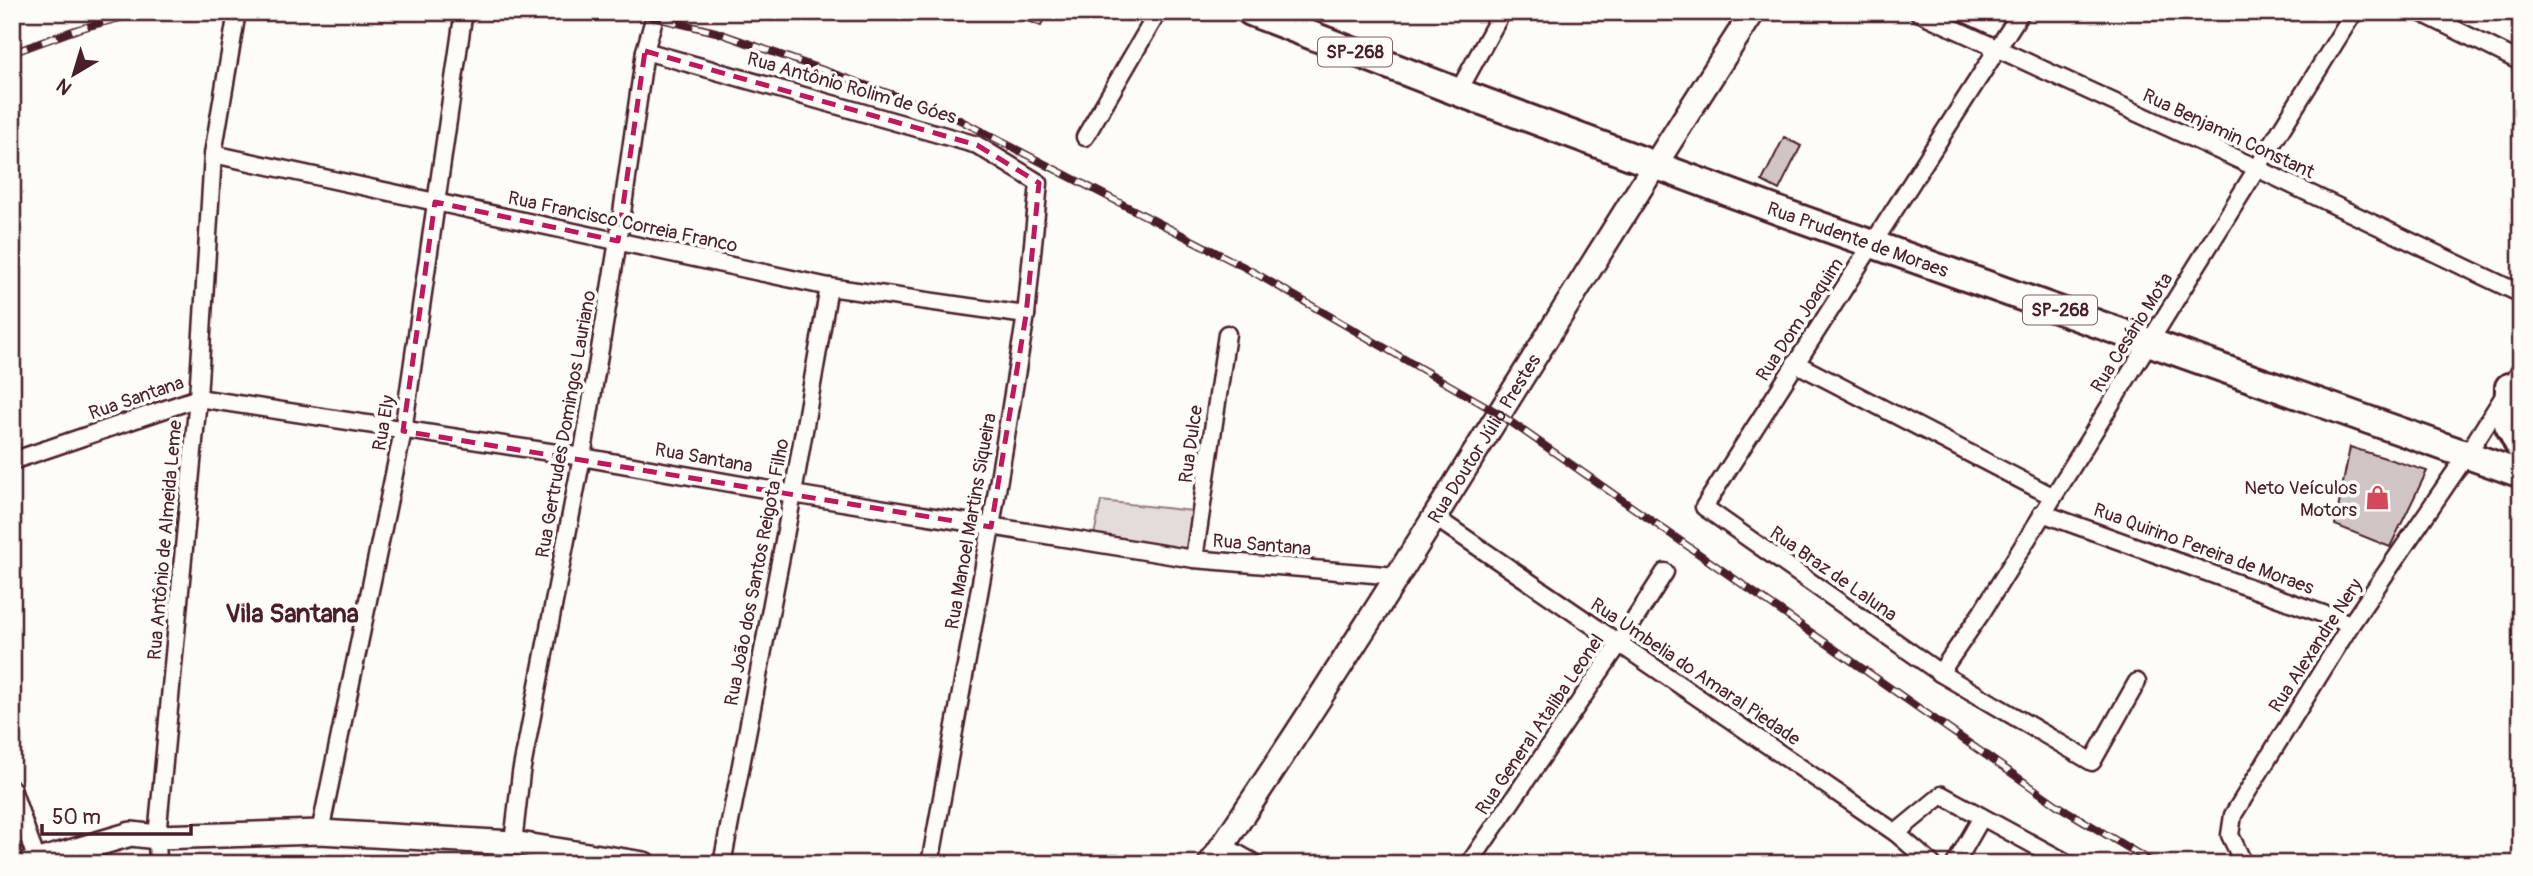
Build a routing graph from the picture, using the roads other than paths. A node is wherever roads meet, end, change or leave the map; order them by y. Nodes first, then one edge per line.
1 (237, 12) edge
2 (656, 12) edge
3 (1158, 12) edge
4 (1251, 12) edge
5 (1502, 12) edge
6 (1753, 12) edge
7 (1918, 12) edge
8 (2021, 12) edge
9 (2354, 12) edge
10 (2420, 12) edge
11 (463, 18) dead end
12 (1997, 50) junction
13 (645, 51) junction
14 (2521, 62) edge
15 (1458, 92) junction
16 (1085, 137) dead end
17 (214, 154) junction
18 (1653, 164) junction
19 (2258, 169) junction
20 (1039, 183) joint
21 (435, 202) junction
22 (618, 242) junction
23 (1874, 244) junction
24 (829, 287) junction
25 (2521, 294) edge
26 (1026, 315) junction
27 (1227, 334) dead end
28 (2150, 342) junction
29 (1795, 363) junction
30 (2515, 378) edge
31 (198, 398) junction
32 (403, 431) junction
33 (2521, 449) edge
34 (2466, 456) junction
35 (582, 457) junction
36 (12, 461) edge
37 (2521, 474) edge
38 (793, 494) junction
39 (2052, 496) junction
40 (1704, 507) joint
41 (2042, 513) junction
42 (1433, 516) junction
43 (991, 527) junction
44 (1194, 559) junction
45 (1665, 572) dead end
46 (1397, 576) junction
47 (2351, 624) junction
48 (1619, 644) junction
49 (1940, 673) junction
50 (2137, 682) dead end
51 (12, 789) edge
52 (1982, 817) junction
53 (320, 832) junction
54 (1896, 833) junction
55 (157, 837) junction
56 (513, 843) junction
57 (1216, 854) edge
58 (33, 862) edge
59 (159, 864) edge
60 (643, 864) edge
61 (722, 864) edge
62 (930, 864) edge
63 (1256, 864) edge
64 (1469, 864) edge
65 (1932, 864) edge
66 (1955, 864) edge
67 (2068, 864) edge
68 (2244, 864) edge

1 - 17 street, Rua Antônio de Almeida Leme
2 - 13 street, Rua Gertrudes Domingos Lauriano
3 - 16 street
4 - 15 main road, Rua Prudente de Moraes / SP-268
5 - 15 street
6 - 18 main road, Rua Doutor Júlio Prestes
7 - 12 street, Rua Benjamin Constant
8 - 12 street, Rua Dom Joaquim
9 - 19 street, Rua Cesário Mota
10 - 14 street
11 - 21 street, Rua Ely
12 - 19 street, Rua Benjamin Constant
12 - 23 street, Rua Dom Joaquim
13 - 20 street, Rua Antônio Rolim de Góes
13 - 22 street, Rua Gertrudes Domingos Lauriano
15 - 18 main road, Rua Prudente de Moraes / SP-268
17 - 21 street, Rua Francisco Correia Franco
17 - 31 street, Rua Antônio de Almeida Leme
18 - 23 main road, Rua Prudente de Moraes / SP-268
18 - 42 main road, Rua Doutor Júlio Prestes
19 - 25 street, Rua Benjamin Constant
19 - 28 street, Rua Cesário Mota
20 - 26 street, Rua Manoel Martins Siqueira
21 - 22 street, Rua Francisco Correia Franco
21 - 32 street, Rua Ely
22 - 24 street, Rua Francisco Correia Franco
22 - 35 street, Rua Gertrudes Domingos Lauriano
23 - 28 main road, Rua Prudente de Moraes / SP-268
23 - 29 street, Rua Dom Joaquim
24 - 26 street, Rua Francisco Correia Franco
24 - 38 street, Rua João dos Santos Reigota Filho
26 - 43 street, Rua Manoel Martins Siqueira
27 - 44 street, Rua Dulce
28 - 34 main road, Rua Prudente de Moraes / SP-268
28 - 39 street, Rua Cesário Mota
29 - 39 street
29 - 40 street, Rua Dom Joaquim
30 - 33 main road
30 - 34 street, Rua Alexandre Nery
31 - 32 street, Rua Santana
31 - 36 street, Rua Santana
31 - 55 street, Rua Antônio de Almeida Leme
32 - 35 street, Rua Santana
32 - 53 street, Rua Ely
34 - 37 main road, SP-268
34 - 47 street, Rua Alexandre Nery
35 - 38 street, Rua Santana
35 - 56 street, Rua Gertrudes Domingos Lauriano
38 - 43 street, Rua Santana
38 - 61 street, Rua João dos Santos Reigota Filho
39 - 41 street, Rua Cesário Mota
40 - 49 street, Rua Braz de Laluna
41 - 47 street, Rua Quirino Pereira de Moraes
41 - 49 street, Rua Cesário Mota
42 - 46 main road, Rua Doutor Júlio Prestes
42 - 48 street, Rua Umbelia do Amaral Piedade
43 - 44 street, Rua Santana
43 - 62 street, Rua Manoel Martins Siqueira
44 - 46 street, Rua Santana
45 - 48 street, Rua General Ataliba Leonel
46 - 57 main road, Rua Doutor Júlio Prestes
47 - 68 street, Rua Alexandre Nery
48 - 54 street, Rua Umbelia do Amaral Piedade
48 - 64 street, Rua General Ataliba Leonel
49 - 50 street, Rua Braz de Laluna
51 - 58 street
52 - 54 street
52 - 66 street
52 - 67 street
53 - 55 main road
53 - 56 main road
54 - 65 street, Rua Umbelia do Amaral Piedade
55 - 58 main road
55 - 59 street, Rua Antônio de Almeida Leme
56 - 60 main road
57 - 63 street

